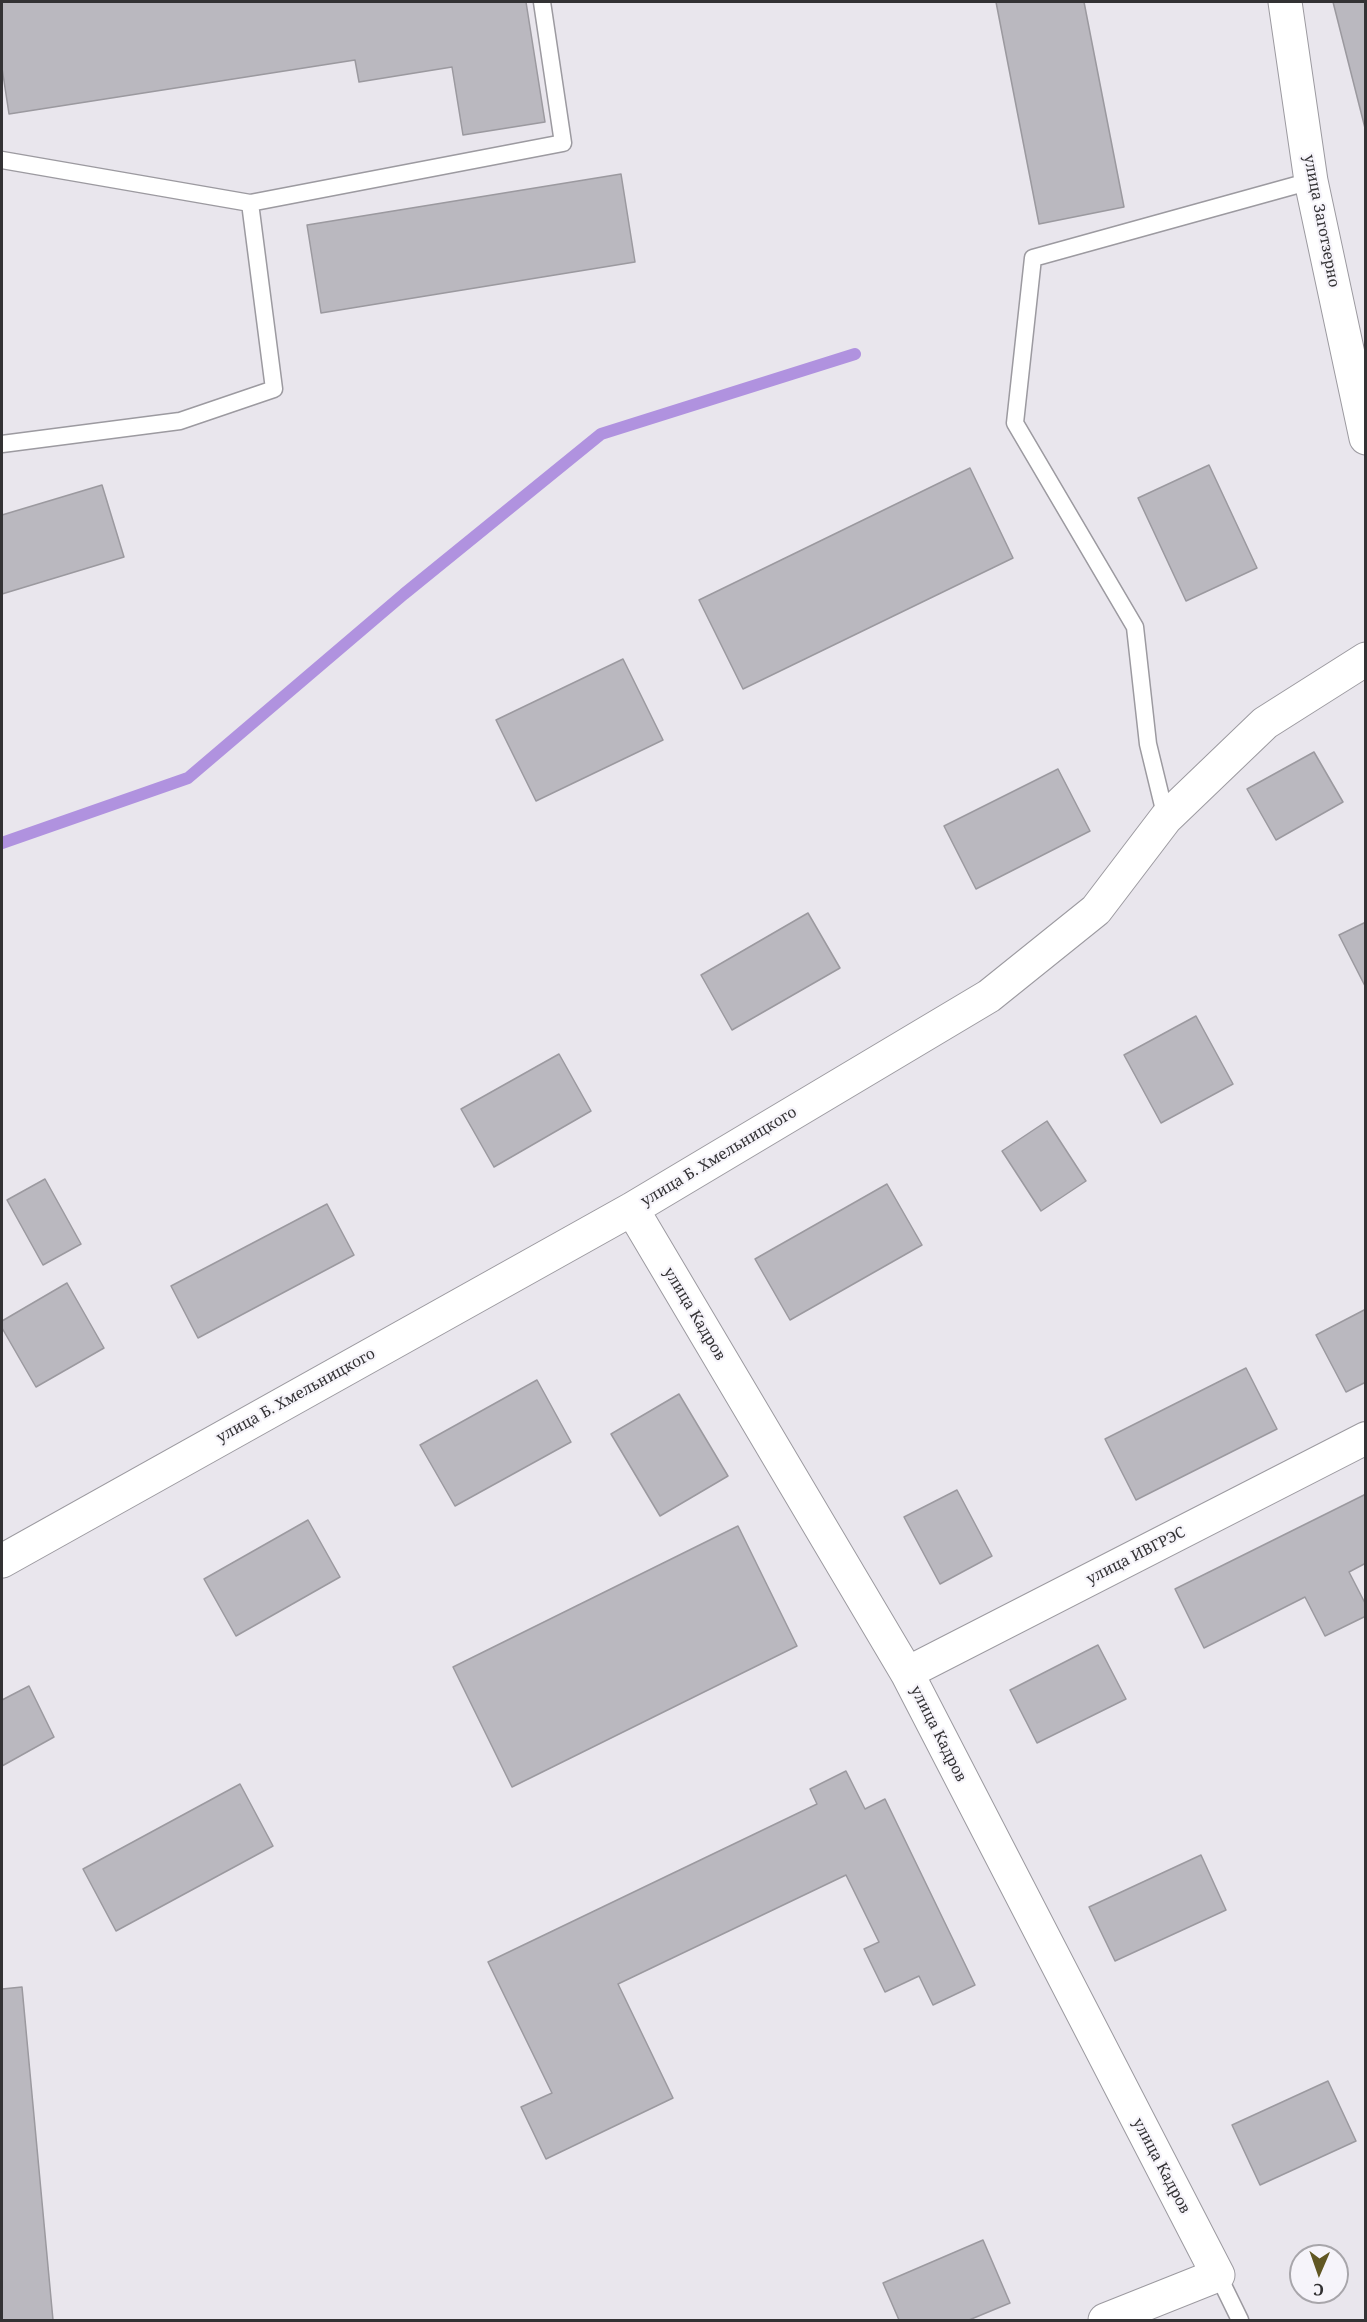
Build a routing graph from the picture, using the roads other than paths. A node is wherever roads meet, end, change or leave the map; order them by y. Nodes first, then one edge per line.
1 (542, 2) edge
2 (1285, 2) edge
3 (2, 160) edge
4 (1311, 181) junction
5 (250, 203) junction
6 (1365, 438) edge
7 (2, 444) edge
8 (1365, 658) edge
9 (1166, 818) junction
10 (632, 1209) junction
11 (1365, 1438) edge
12 (2, 1561) edge
13 (907, 1673) junction
14 (1218, 2275) junction
15 (1105, 2320) edge
16 (1240, 2320) edge

1 - 5 lane
2 - 4 street, улица Заготзерно
3 - 5 lane
4 - 6 street, улица Заготзерно
4 - 9 lane
5 - 7 lane
8 - 9 street, улица Б. Хмельницкого
9 - 10 street, улица Б. Хмельницкого
10 - 12 street, улица Б. Хмельницкого
10 - 13 street, улица Кадров
11 - 13 street, улица ИВГРЭС
13 - 14 street, улица Кадров
14 - 15 street
14 - 16 lane

